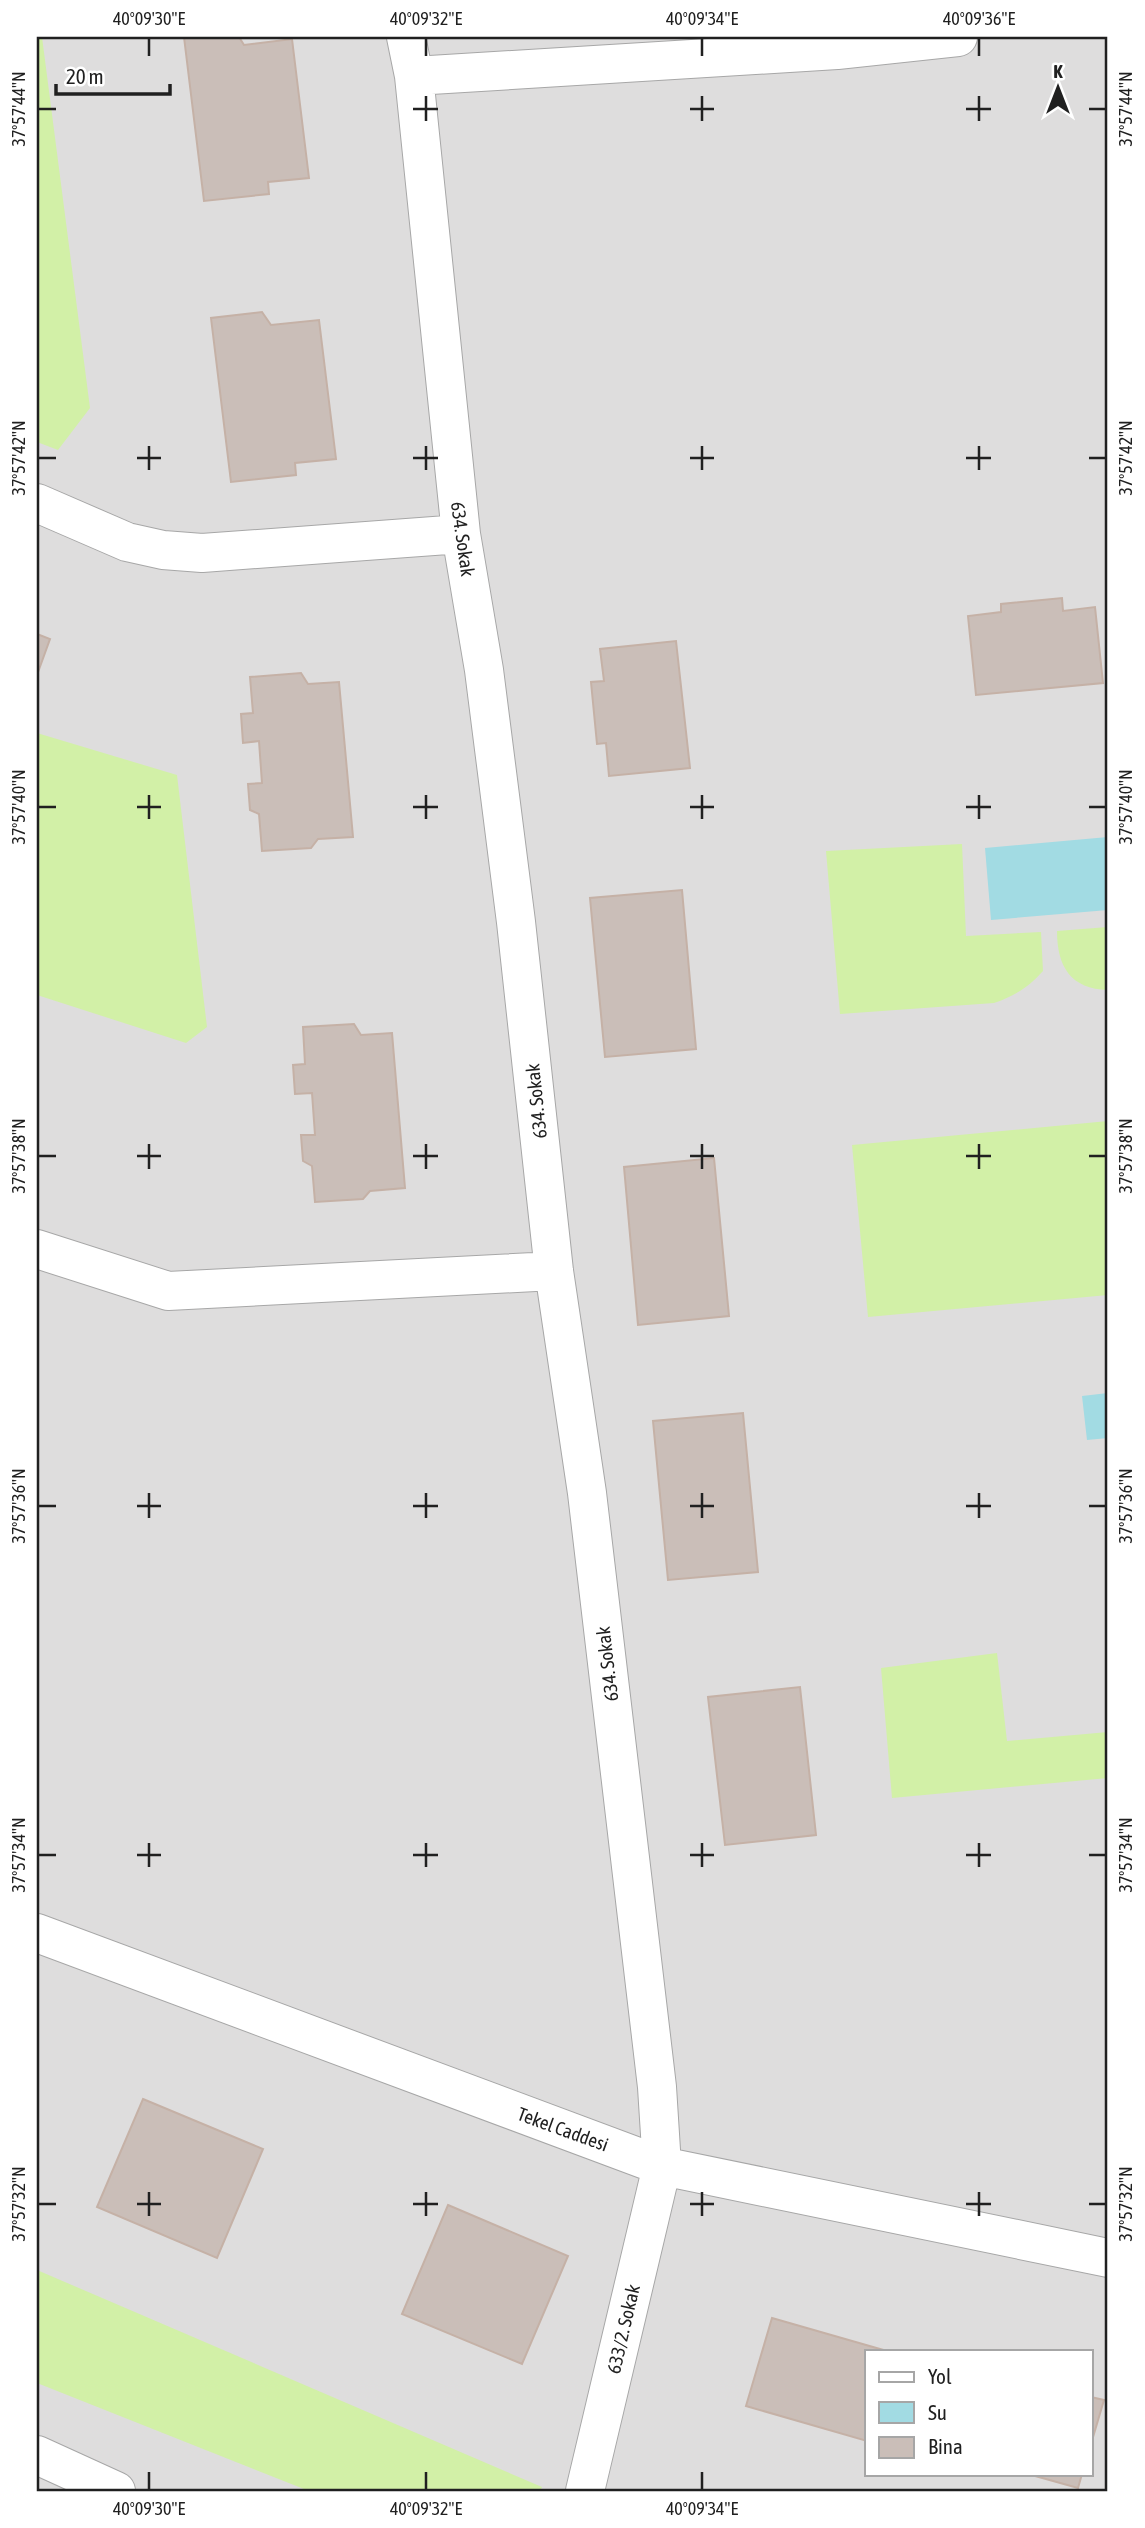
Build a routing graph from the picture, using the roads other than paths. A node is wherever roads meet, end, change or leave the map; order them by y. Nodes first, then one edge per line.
1 (406, 37) edge
2 (958, 37) edge
3 (414, 76) junction
4 (37, 503) edge
5 (461, 534) junction
6 (37, 1249) edge
7 (554, 1271) junction
8 (37, 1933) edge
9 (662, 2166) junction
10 (1108, 2258) edge
11 (37, 2455) edge
12 (116, 2491) edge
13 (585, 2491) edge

1 - 3 street, 634. Sokak
2 - 3 street
3 - 5 street, 634. Sokak
4 - 5 street
5 - 7 street, 634. Sokak
6 - 7 street
7 - 9 street, 634. Sokak
8 - 9 street, Tekel Caddesi
9 - 10 street, Tekel Caddesi
9 - 13 street, 633/2. Sokak
11 - 12 street

